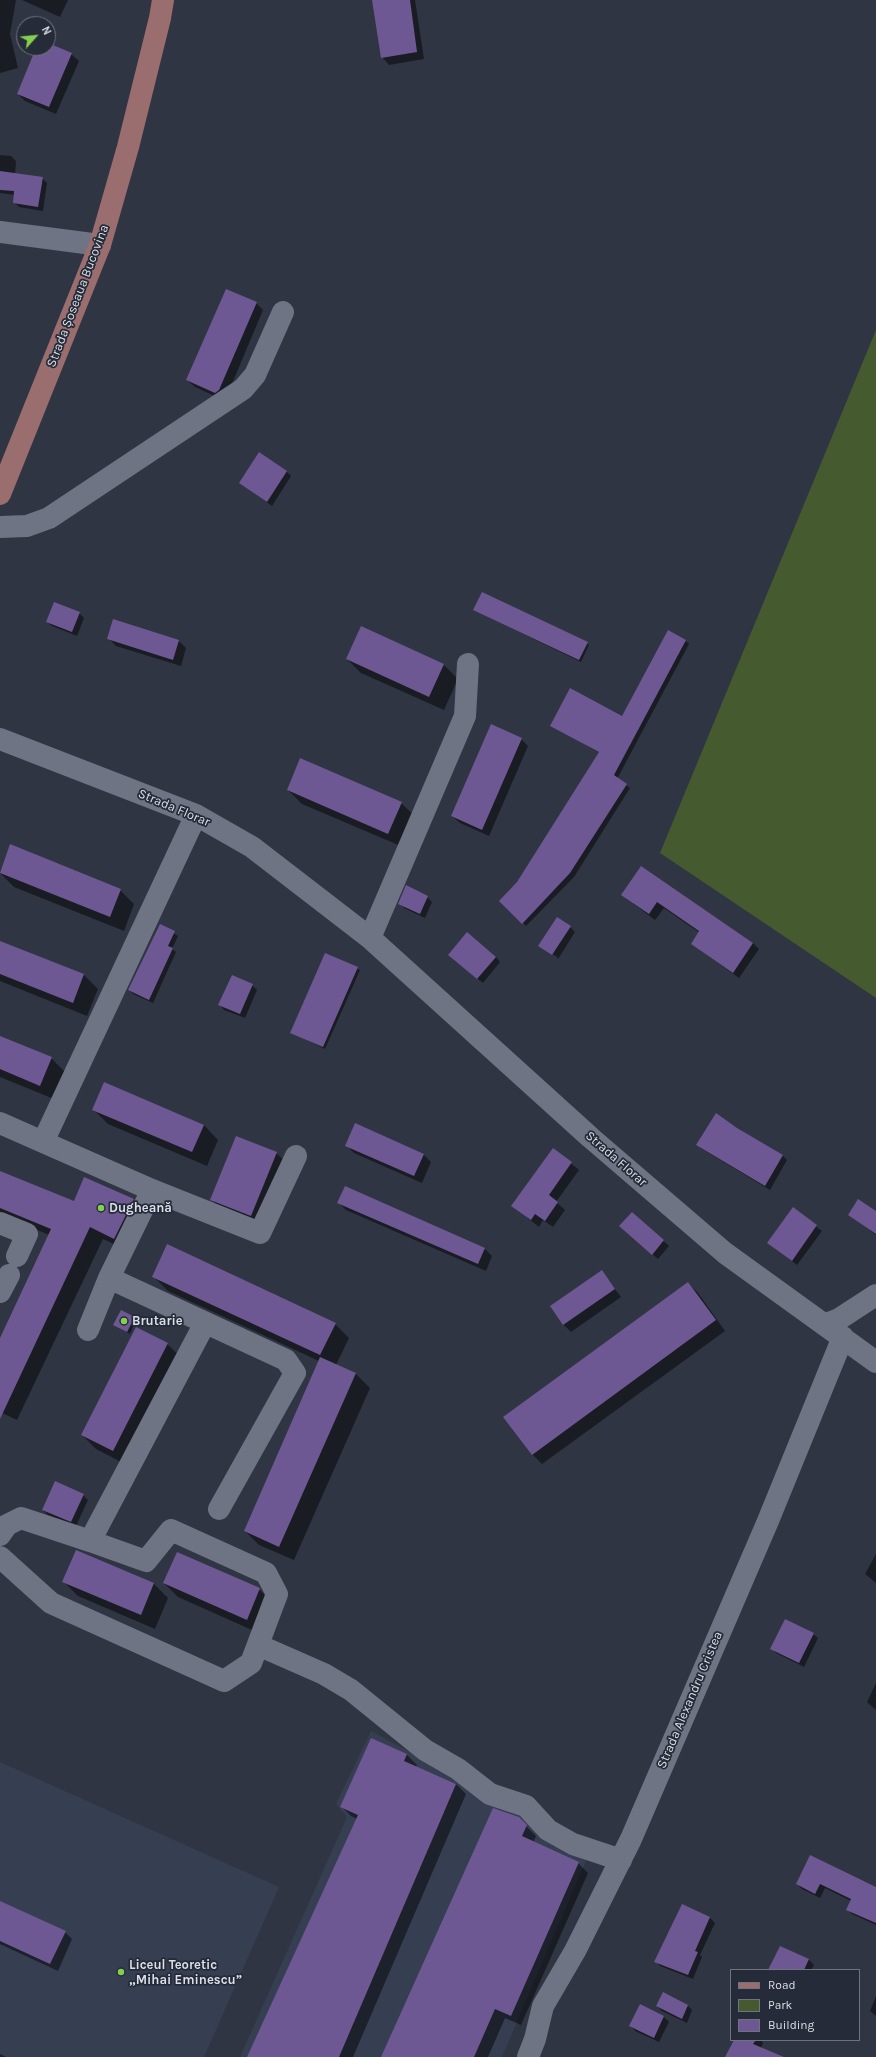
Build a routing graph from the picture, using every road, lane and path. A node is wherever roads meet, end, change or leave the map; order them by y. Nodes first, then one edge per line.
1 (163, 0) edge
2 (0, 232) edge
3 (100, 245) junction
4 (283, 312) dead end
5 (0, 494) edge
6 (0, 527) edge
7 (468, 664) dead end
8 (0, 739) edge
9 (196, 815) junction
10 (370, 938) junction
11 (0, 1123) edge
12 (43, 1142) junction
13 (296, 1156) dead end
14 (152, 1190) junction
15 (0, 1223) edge
16 (9, 1274) edge
17 (109, 1278) junction
18 (876, 1295) edge
19 (205, 1324) junction
20 (826, 1324) junction
21 (88, 1330) dead end
22 (843, 1337) junction
23 (876, 1362) edge
24 (218, 1509) dead end
25 (0, 1535) edge
26 (90, 1541) junction
27 (0, 1557) edge
28 (258, 1645) junction
29 (621, 1860) junction
30 (528, 2057) edge

1 - 3 main road, Strada Șoseaua Bucovina
2 - 3 street
3 - 5 main road, Strada Șoseaua Bucovina
4 - 6 street
7 - 10 street
8 - 9 street, Strada Florar
9 - 10 street, Strada Florar
9 - 12 street
10 - 20 street, Strada Florar
11 - 12 street
12 - 14 street
13 - 14 street
14 - 17 street
15 - 16 street
17 - 19 street
17 - 21 street
18 - 20 street
19 - 24 street
19 - 26 street
20 - 22 street, Strada Florar
22 - 23 street, Strada Florar
22 - 29 street, Strada Alexandru Cristea
25 - 26 street
26 - 28 street
27 - 28 street
28 - 29 street
29 - 30 street, Strada Alexandru Cristea

